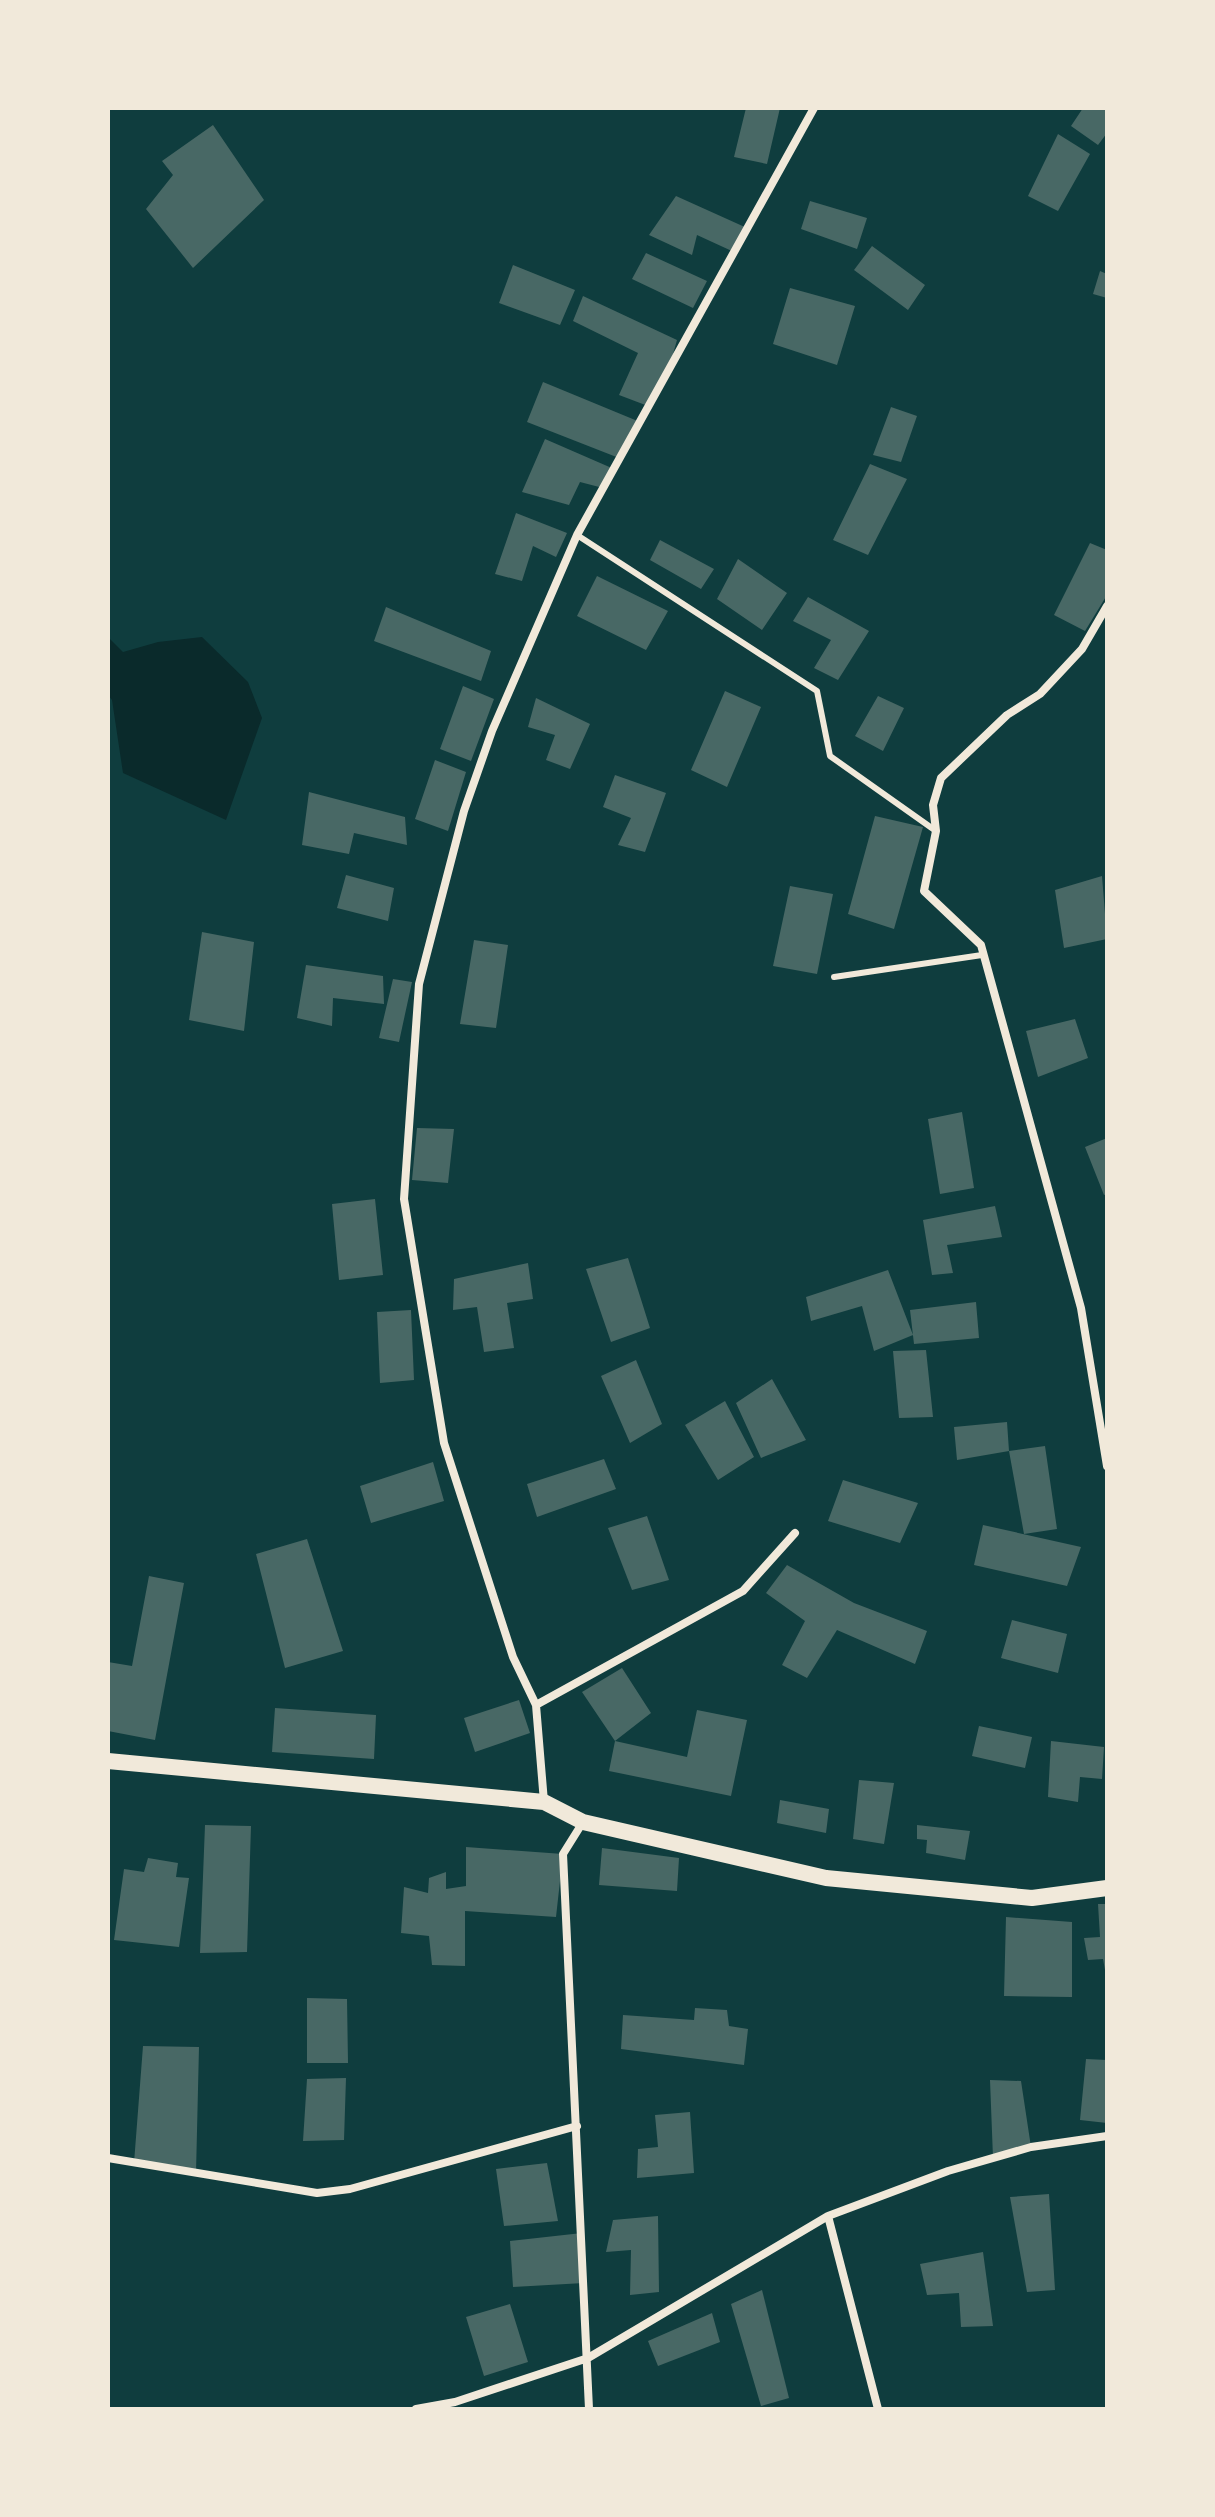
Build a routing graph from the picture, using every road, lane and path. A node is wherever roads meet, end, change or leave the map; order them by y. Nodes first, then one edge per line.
1 (814, 108) edge
2 (577, 535) junction
3 (1107, 606) edge
4 (936, 831) junction
5 (982, 955) junction
6 (834, 977) dead end
7 (1107, 1466) edge
8 (795, 1533) dead end
9 (536, 1705) junction
10 (108, 1761) edge
11 (544, 1802) junction
12 (583, 1822) junction
13 (1107, 1888) edge
14 (577, 2126) junction
15 (1107, 2136) edge
16 (108, 2158) edge
17 (828, 2216) junction
18 (588, 2358) junction
19 (416, 2409) edge
20 (589, 2409) edge
21 (878, 2409) edge

1 - 2 street
2 - 4 lane
2 - 9 street
3 - 4 street
4 - 5 street
5 - 6 lane
5 - 7 street
8 - 9 street
9 - 11 street
10 - 11 main road
11 - 12 main road
12 - 13 main road
12 - 14 street
14 - 16 street
14 - 18 street
15 - 17 street
17 - 18 street
17 - 21 street
18 - 19 street
18 - 20 street

